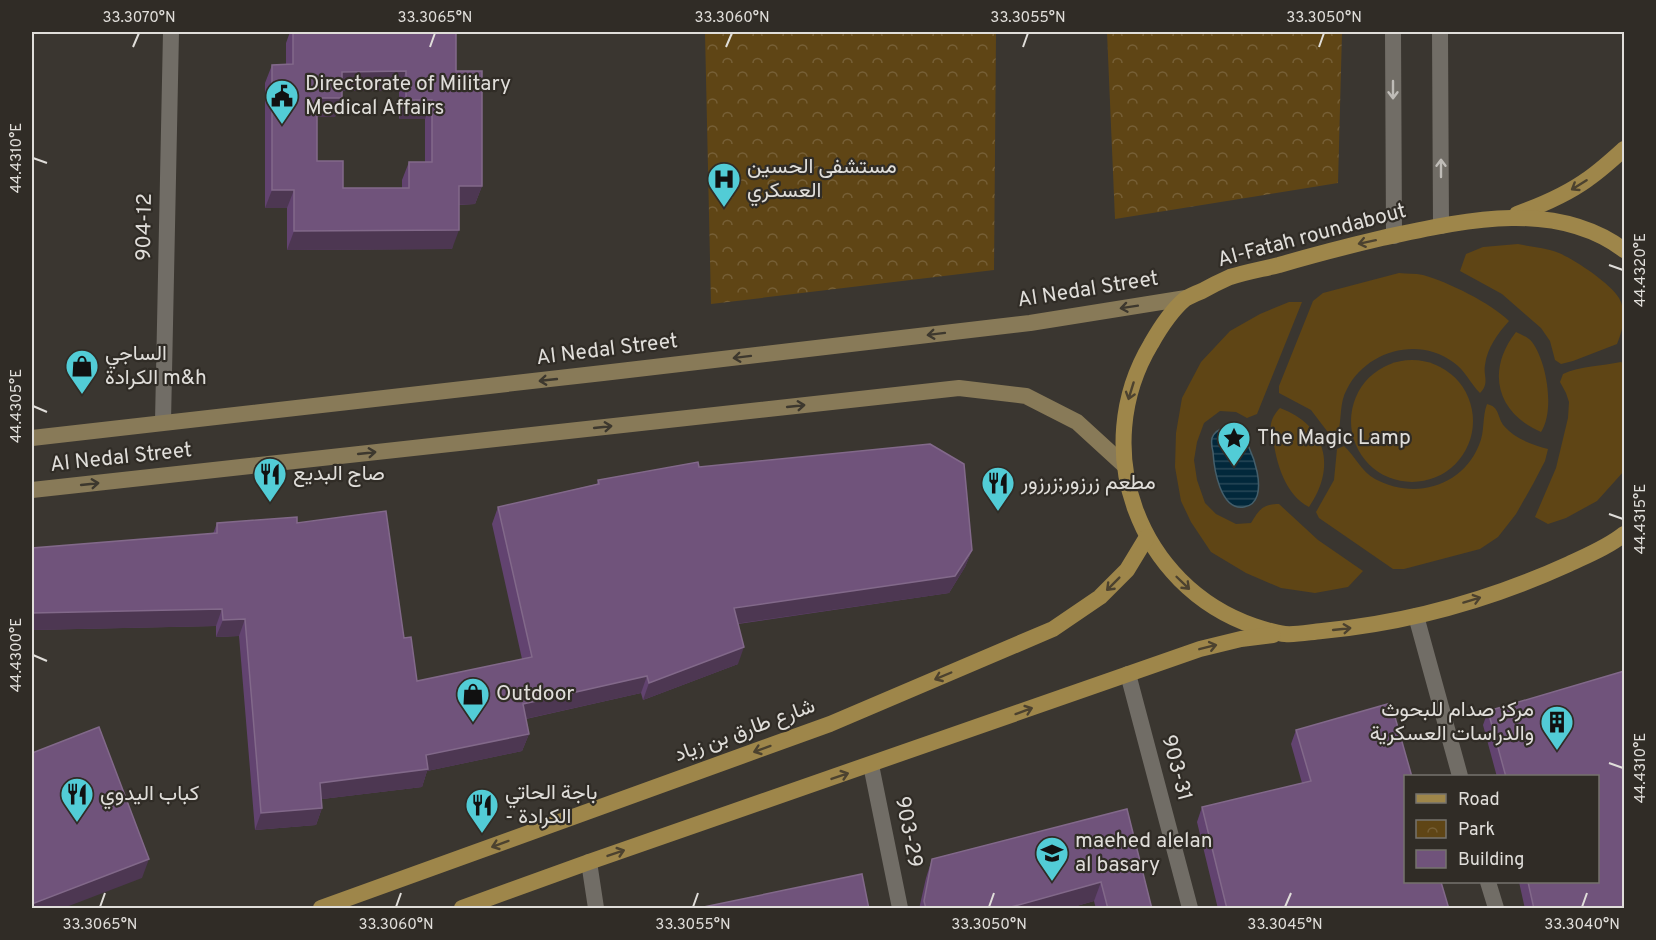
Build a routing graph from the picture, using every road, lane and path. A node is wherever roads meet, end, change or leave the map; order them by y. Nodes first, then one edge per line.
1 (171, 32) edge
2 (1393, 32) edge
3 (1440, 32) edge
4 (1624, 149) edge
5 (1507, 218) junction
6 (1441, 226) junction
7 (1394, 236) junction
8 (1624, 250) edge
9 (1186, 298) junction
10 (163, 423) junction
11 (32, 438) edge
12 (1124, 465) junction
13 (32, 490) edge
14 (1624, 534) edge
15 (1147, 537) junction
16 (1416, 616) junction
17 (1283, 634) junction
18 (1128, 674) junction
19 (871, 765) junction
20 (1459, 775) edge
21 (590, 862) junction
22 (1488, 883) edge
23 (321, 909) edge
24 (462, 909) edge
25 (596, 909) edge
26 (900, 909) edge
27 (1190, 909) edge
28 (1496, 909) edge

1 - 10 street, 904-12
2 -> 7 street
6 -> 3 street
4 -> 5 main road
5 - 6 main road, Al-Fatah roundabout
5 - 8 main road, Al-Fatah roundabout
6 - 7 main road, Al-Fatah roundabout
7 -> 9 main road, Al-Fatah roundabout
9 -> 10 main road, Al Nedal Street
9 -> 12 main road, Al-Fatah roundabout
10 - 11 main road, Al Nedal Street
13 -> 12 main road, Al Nedal Street
12 - 15 main road, Al-Fatah roundabout
16 -> 14 main road, Al-Fatah roundabout
15 -> 17 main road, Al-Fatah roundabout
15 -> 23 main road, شارع طارق بن زياد
17 -> 16 main road, Al-Fatah roundabout
16 - 20 street
18 -> 17 main road
19 -> 18 main road
18 - 27 street, 903-31
21 -> 19 main road
19 - 26 street, 903-29
21 - 24 main road
21 - 25 street
22 - 28 street

